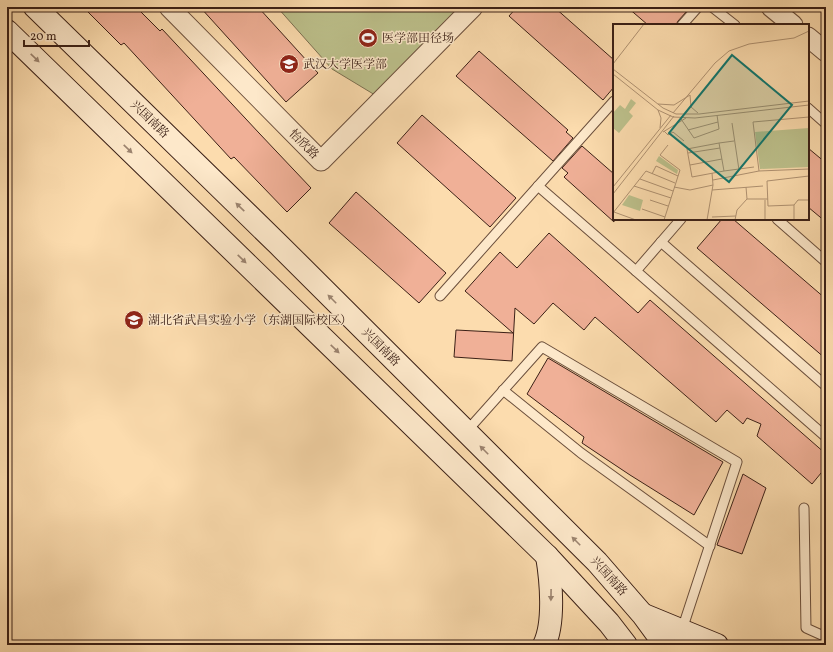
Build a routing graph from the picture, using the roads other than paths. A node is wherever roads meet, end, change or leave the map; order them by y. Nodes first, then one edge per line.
1 (35, 7) edge
2 (169, 7) edge
3 (473, 7) edge
4 (698, 7) edge
5 (712, 7) edge
6 (771, 7) edge
7 (683, 24) edge
8 (734, 24) edge
9 (792, 24) edge
10 (7, 31) edge
11 (809, 38) edge
12 (826, 52) edge
13 (613, 102) edge
14 (809, 109) edge
15 (826, 124) edge
16 (538, 186) junction
17 (680, 220) edge
18 (778, 220) edge
19 (661, 242) junction
20 (826, 262) edge
21 (636, 271) junction
22 (440, 296) dead end
23 (826, 386) edge
24 (503, 390) junction
25 (466, 432) junction
26 (826, 437) edge
27 (804, 508) dead end
28 (710, 546) junction
29 (547, 556) junction
30 (643, 615) junction
31 (826, 637) edge
32 (680, 638) edge
33 (544, 645) edge
34 (626, 645) edge
35 (665, 645) edge
36 (717, 645) edge

25 -> 1 main road, 兴国南路
2 - 3 street, 怡欣路
4 - 7 lane
5 - 8 lane
6 - 9 street
10 -> 29 main road
11 - 12 street
13 - 16 lane
14 - 15 lane
16 - 21 lane
16 - 22 lane
17 - 19 lane
18 - 20 lane
19 - 21 lane
19 - 23 lane
21 - 26 lane
24 - 25 lane
24 - 28 lane
24 - 28 lane
30 -> 25 main road, 兴国南路
27 - 31 lane
28 - 32 lane
29 -> 33 main road
29 - 34 main road
30 - 32 main road
30 - 35 main road, 兴国南路
32 - 36 main road

